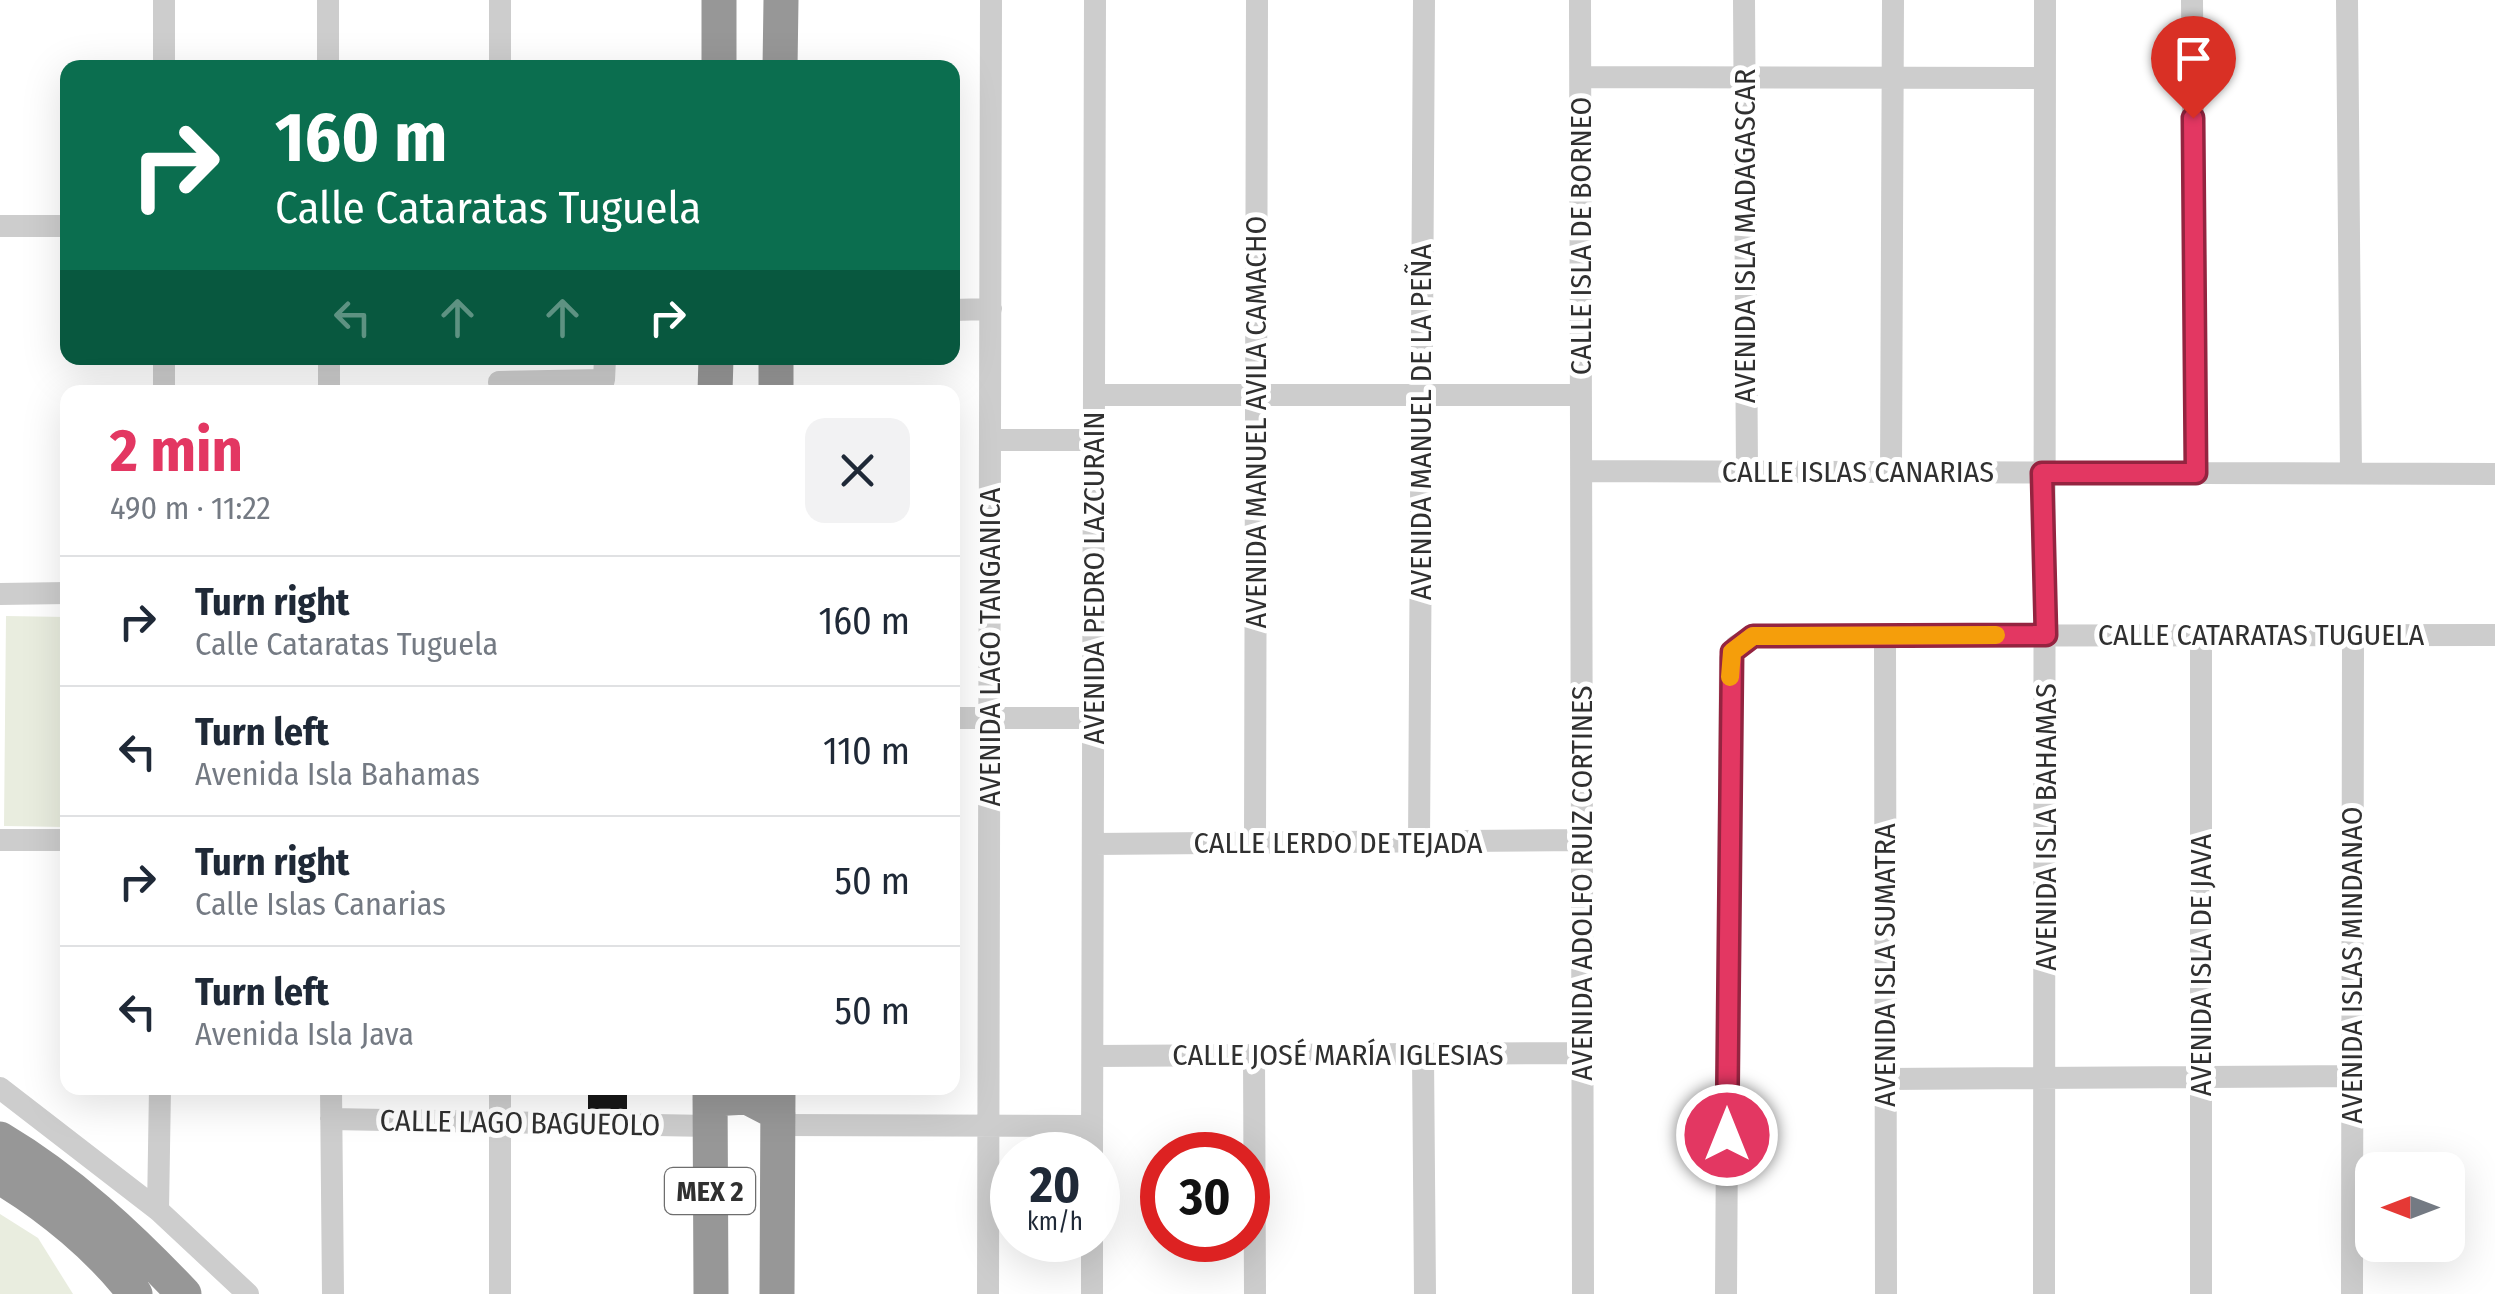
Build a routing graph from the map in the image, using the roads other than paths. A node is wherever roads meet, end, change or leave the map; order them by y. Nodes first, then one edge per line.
1 (164, 0) edge
2 (328, 0) edge
3 (500, 0) edge
4 (718, 0) edge
5 (781, 0) edge
6 (992, 0) edge
7 (1095, 0) edge
8 (1257, 0) edge
9 (1424, 0) edge
10 (1580, 0) edge
11 (1744, 0) edge
12 (1893, 0) edge
13 (2045, 0) edge
14 (2192, 0) edge
15 (2347, 0) edge
16 (164, 60) edge
17 (328, 60) edge
18 (500, 60) edge
19 (719, 60) edge
20 (780, 60) edge
21 (1581, 77) junction
22 (1893, 78) junction
23 (2045, 78) junction
24 (1744, 80) junction
25 (0, 226) edge
26 (60, 226) edge
27 (960, 310) edge
28 (990, 310) junction
29 (605, 377) edge
30 (520, 385) edge
31 (1256, 394) junction
32 (1094, 395) junction
33 (1580, 395) junction
34 (1421, 396) junction
35 (991, 440) junction
36 (1094, 440) junction
37 (1582, 472) junction
38 (1747, 472) junction
39 (1891, 472) junction
40 (2042, 473) junction
41 (2196, 473) junction
42 (2350, 474) junction
43 (2495, 474) edge
44 (60, 593) edge
45 (0, 594) edge
46 (1885, 635) junction
47 (2046, 635) junction
48 (2201, 635) junction
49 (2354, 635) junction
50 (2495, 635) edge
51 (960, 718) edge
52 (990, 718) junction
53 (1093, 718) junction
54 (0, 840) edge
55 (60, 840) edge
56 (1582, 840) junction
57 (1094, 844) junction
58 (1255, 844) junction
59 (1419, 844) junction
60 (1582, 1053) junction
61 (1254, 1055) junction
62 (1423, 1055) junction
63 (1093, 1056) junction
64 (2351, 1076) junction
65 (2201, 1077) junction
66 (2045, 1078) junction
67 (1885, 1079) junction
68 (0, 1088) edge
69 (160, 1095) edge
70 (331, 1095) edge
71 (500, 1095) edge
72 (710, 1104) edge
73 (778, 1109) edge
74 (331, 1119) junction
75 (499, 1123) junction
76 (988, 1126) junction
77 (1092, 1126) junction
78 (1092, 1132) edge
79 (0, 1139) edge
80 (0, 1177) edge
81 (158, 1210) junction
82 (1092, 1262) edge
83 (127, 1282) edge
84 (184, 1294) edge
85 (248, 1294) edge
86 (333, 1294) edge
87 (500, 1294) edge
88 (711, 1294) edge
89 (778, 1294) edge
90 (988, 1294) edge
91 (1092, 1294) edge
92 (1255, 1294) edge
93 (1425, 1294) edge
94 (1583, 1294) edge
95 (1726, 1294) edge
96 (1886, 1294) edge
97 (2044, 1294) edge
98 (2201, 1294) edge
99 (2352, 1294) edge

1 - 16 street
2 - 17 street
3 - 18 street
4 - 19 highway
5 - 20 highway
6 - 28 street, AVENIDA LAGO TANGANICA
7 - 32 street, AVENIDA PEDRO LAZCURAIN
8 - 31 street, AVENIDA MANUEL AVILA CAMACHO
9 - 34 street, AVENIDA MANUEL DE LA PEÑA
10 - 21 street, CALLE ISLA DE BORNEO
11 - 24 street, AVENIDA ISLA MADAGASCAR
12 - 22 street
13 - 23 street, AVENIDA ISLA BAHAMAS
14 - 41 street
15 - 42 street
21 - 24 street
21 - 33 street, CALLE ISLA DE BORNEO
22 - 23 street
22 - 24 street
22 - 39 street
23 - 40 street, AVENIDA ISLA BAHAMAS
24 - 38 street, AVENIDA ISLA MADAGASCAR
25 - 26 street
27 - 28 street
28 - 35 street, AVENIDA LAGO TANGANICA
29 - 30 street
31 - 32 street
31 - 34 street
31 - 58 street, AVENIDA MANUEL AVILA CAMACHO
32 - 36 street, AVENIDA PEDRO LAZCURAIN
33 - 34 street
33 - 37 street, CALLE ISLA DE BORNEO
34 - 59 street, AVENIDA MANUEL DE LA PEÑA
35 - 36 street
35 - 52 street, AVENIDA LAGO TANGANICA
36 - 53 street, AVENIDA PEDRO LAZCURAIN
37 - 38 street, CALLE ISLAS CANARIAS
37 - 56 street, AVENIDA ADOLFO RUIZ CORTINES
38 - 39 street, CALLE ISLAS CANARIAS
39 - 40 street, CALLE ISLAS CANARIAS
40 - 41 street, CALLE ISLAS CANARIAS
40 - 47 street, AVENIDA ISLA BAHAMAS
41 - 42 street, CALLE ISLAS CANARIAS
42 - 43 street, CALLE ISLAS CANARIAS
44 - 45 street
46 - 47 street, CALLE CATARATAS TUGUELA
46 - 67 street, AVENIDA ISLA SUMATRA
46 - 95 street, CALLE CATARATAS TUGUELA
47 - 48 street, CALLE CATARATAS TUGUELA
47 - 66 street, AVENIDA ISLA BAHAMAS
48 - 49 street, CALLE CATARATAS TUGUELA
48 - 65 street, AVENIDA ISLA DE JAVA
49 - 50 street, CALLE CATARATAS TUGUELA
49 - 64 street, AVENIDA ISLAS MINDANAO
51 - 52 street
52 - 53 street
52 - 76 street, AVENIDA LAGO TANGANICA
53 - 57 street, AVENIDA PEDRO LAZCURAIN
54 - 55 street
56 - 59 street, CALLE LERDO DE TEJADA
56 - 60 street, AVENIDA ADOLFO RUIZ CORTINES
57 - 58 street, CALLE LERDO DE TEJADA
57 - 63 street, AVENIDA PEDRO LAZCURAIN
58 - 59 street, CALLE LERDO DE TEJADA
60 - 62 street, CALLE JOSÉ MARÍA IGLESIAS
60 - 94 street, AVENIDA ADOLFO RUIZ CORTINES
61 - 62 street, CALLE JOSÉ MARÍA IGLESIAS
61 - 63 street, CALLE JOSÉ MARÍA IGLESIAS
61 - 92 street
62 - 93 street
63 - 77 street, AVENIDA PEDRO LAZCURAIN
64 - 65 street
64 - 99 street, AVENIDA ISLAS MINDANAO
65 - 66 street
65 - 98 street, AVENIDA ISLA DE JAVA
66 - 67 street
66 - 97 street, AVENIDA ISLA BAHAMAS
67 - 96 street, AVENIDA ISLA SUMATRA
68 - 81 street
69 - 81 street
70 - 74 street
71 - 75 street
72 - 73 highway
72 - 75 street, CALLE LAGO BAGUEOLO
72 - 88 highway, MEX 2
73 - 76 street
73 - 89 highway, MEX 2
74 - 75 street, CALLE LAGO BAGUEOLO
74 - 86 street
75 - 87 street
76 - 77 street
76 - 90 street, AVENIDA LAGO TANGANICA
77 - 78 street, AVENIDA PEDRO LAZCURAIN
79 - 84 highway
80 - 83 highway
81 - 85 street
82 - 91 street

